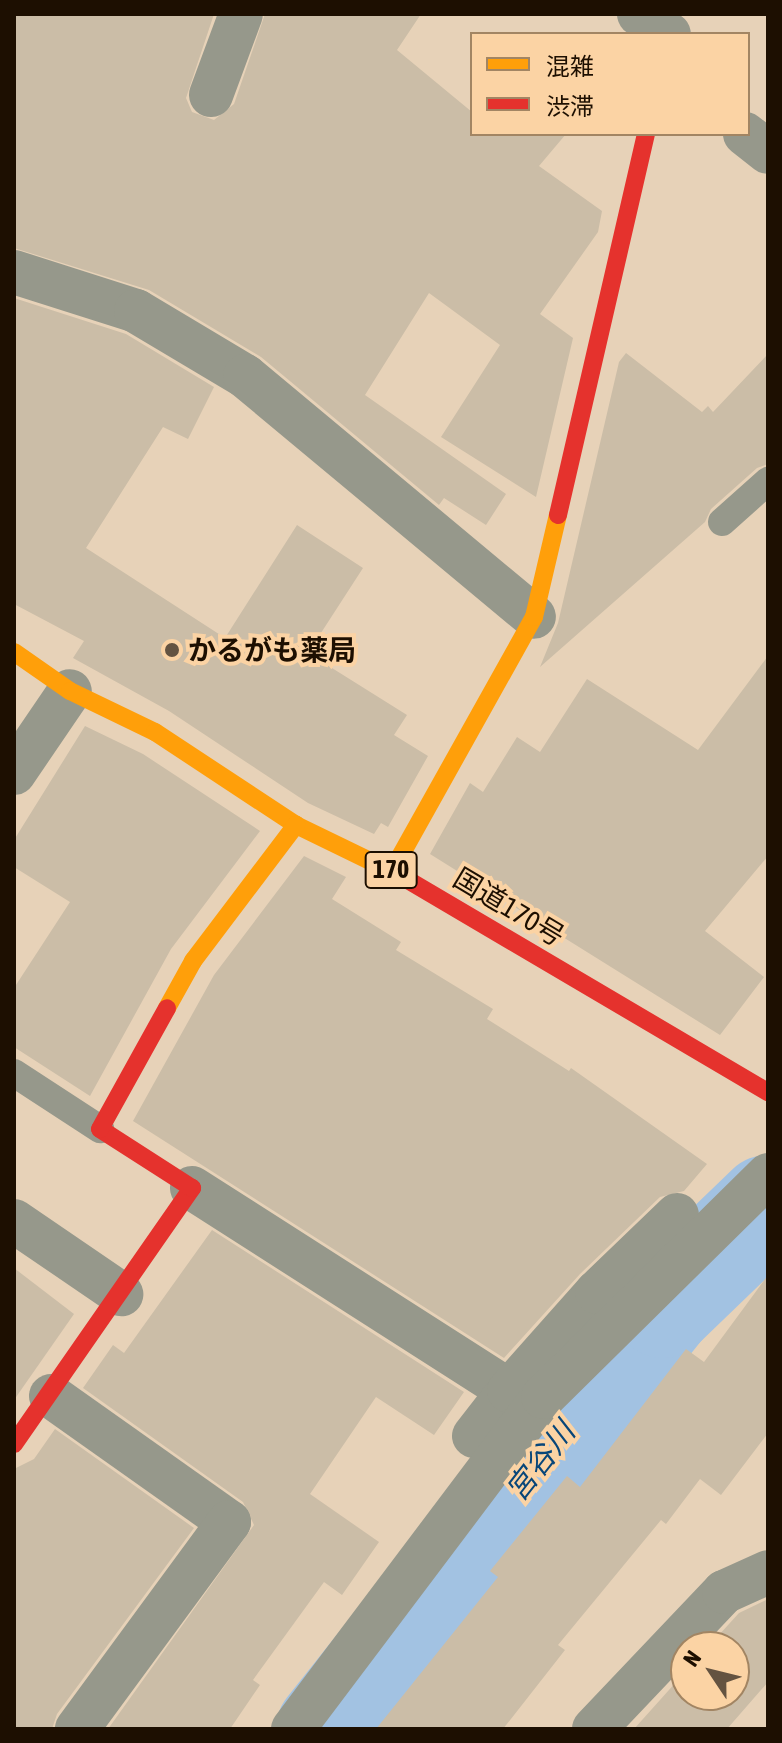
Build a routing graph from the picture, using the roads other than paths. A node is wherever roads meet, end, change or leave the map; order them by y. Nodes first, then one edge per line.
1 (241, 14) edge
2 (639, 14) edge
3 (669, 32) edge
4 (211, 95) dead end
5 (646, 136) edge
6 (748, 136) edge
7 (768, 152) edge
8 (14, 272) edge
9 (768, 481) edge
10 (722, 522) dead end
11 (534, 617) junction
12 (14, 652) edge
13 (70, 691) junction
14 (14, 773) edge
15 (296, 825) junction
16 (392, 871) junction
17 (14, 1073) edge
18 (768, 1092) edge
19 (100, 1129) junction
20 (768, 1175) edge
21 (192, 1188) junction
22 (677, 1215) dead end
23 (14, 1221) edge
24 (121, 1294) junction
25 (509, 1391) junction
26 (51, 1396) junction
27 (14, 1444) edge
28 (495, 1459) junction
29 (768, 1572) edge
30 (306, 1725) edge
31 (77, 1729) edge
32 (594, 1729) edge

1 - 4 street
2 - 3 street
5 - 11 main road
6 - 7 street
8 - 11 street
9 - 10 lane
11 - 16 main road
12 - 13 main road, 国道170号 / 170
13 - 14 street
13 - 15 main road, 国道170号 / 170
15 - 16 main road, 国道170号 / 170
15 - 19 main road
16 - 18 main road, 国道170号 / 170
17 - 19 lane
19 - 21 main road
20 - 28 street
21 - 24 main road
21 - 25 street
22 - 25 street
23 - 24 street
24 - 26 main road
25 - 28 street
26 - 27 main road
26 - 31 street
28 - 30 street
29 - 32 street

